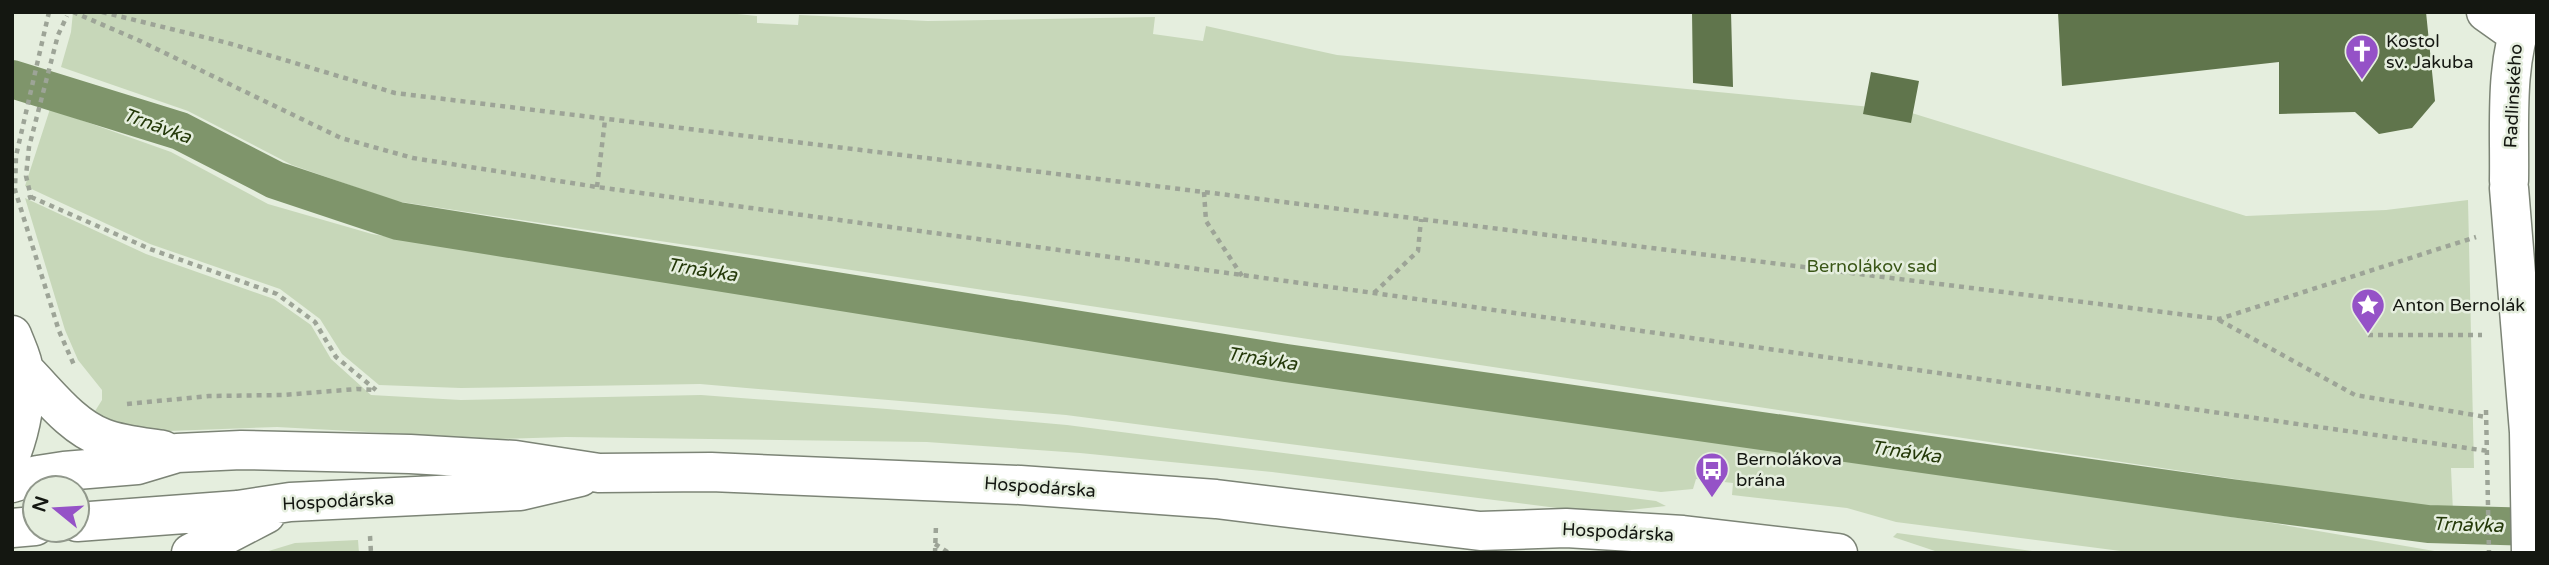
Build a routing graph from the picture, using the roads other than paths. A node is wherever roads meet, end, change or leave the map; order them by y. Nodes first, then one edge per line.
1 (2509, 19) edge
2 (2524, 87) edge
3 (18, 352) edge
4 (12, 452) edge
5 (177, 453) junction
6 (598, 473) junction
7 (12, 484) edge
8 (290, 502) junction
9 (91, 521) edge
10 (1480, 531) junction
11 (191, 553) edge
12 (1551, 553) edge
13 (1839, 553) edge
14 (2530, 553) edge

1 - 2 street, Radlinského
2 - 14 street, Radlinského
3 - 4 street
3 - 5 street, Hospodárska
5 - 6 street, Hospodárska
5 - 7 street, Hospodárska
6 - 8 street, Hospodárska
6 - 10 street, Hospodárska
8 - 9 street, Hospodárska
8 - 11 street
10 - 12 street, Hospodárska
10 - 13 street, Hospodárska

